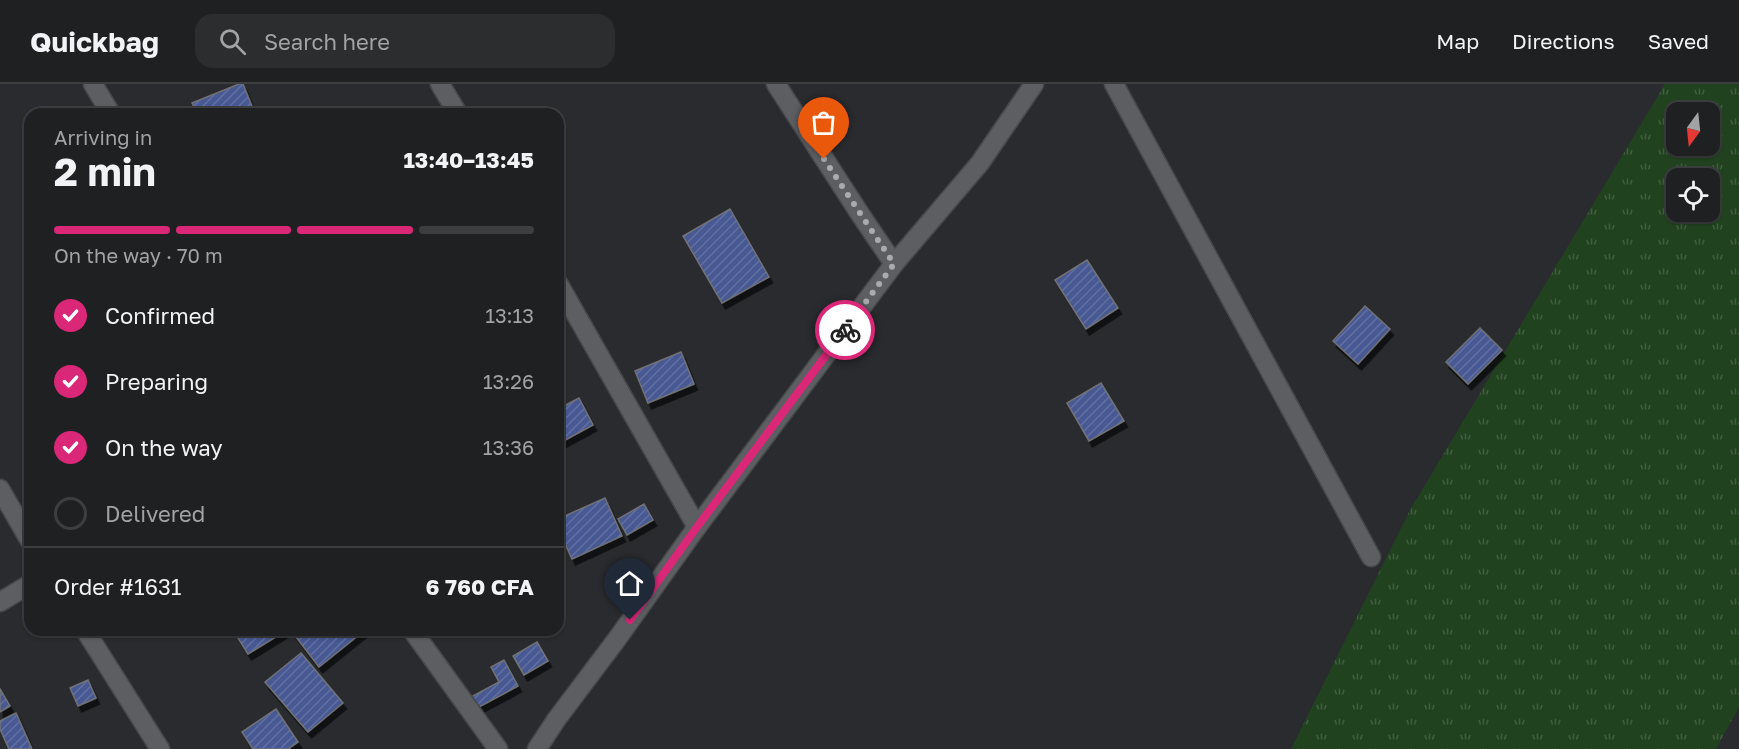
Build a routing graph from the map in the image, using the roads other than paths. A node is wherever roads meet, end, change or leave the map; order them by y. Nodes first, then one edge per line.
1 (93, 84) edge
2 (440, 84) edge
3 (776, 84) edge
4 (1034, 84) edge
5 (1114, 84) edge
6 (107, 108) edge
7 (454, 108) edge
8 (894, 264) junction
9 (564, 294) edge
10 (0, 489) edge
11 (697, 527) junction
12 (24, 530) edge
13 (1371, 558) dead end
14 (24, 588) edge
15 (0, 602) edge
16 (89, 636) edge
17 (416, 636) edge
18 (160, 749) edge
19 (498, 749) edge
20 (537, 749) edge

1 - 6 street
2 - 7 street
3 - 8 street
4 - 8 street
5 - 13 street
8 - 11 street
9 - 11 street
10 - 12 street
11 - 20 street
14 - 15 street
16 - 18 street
17 - 19 street

